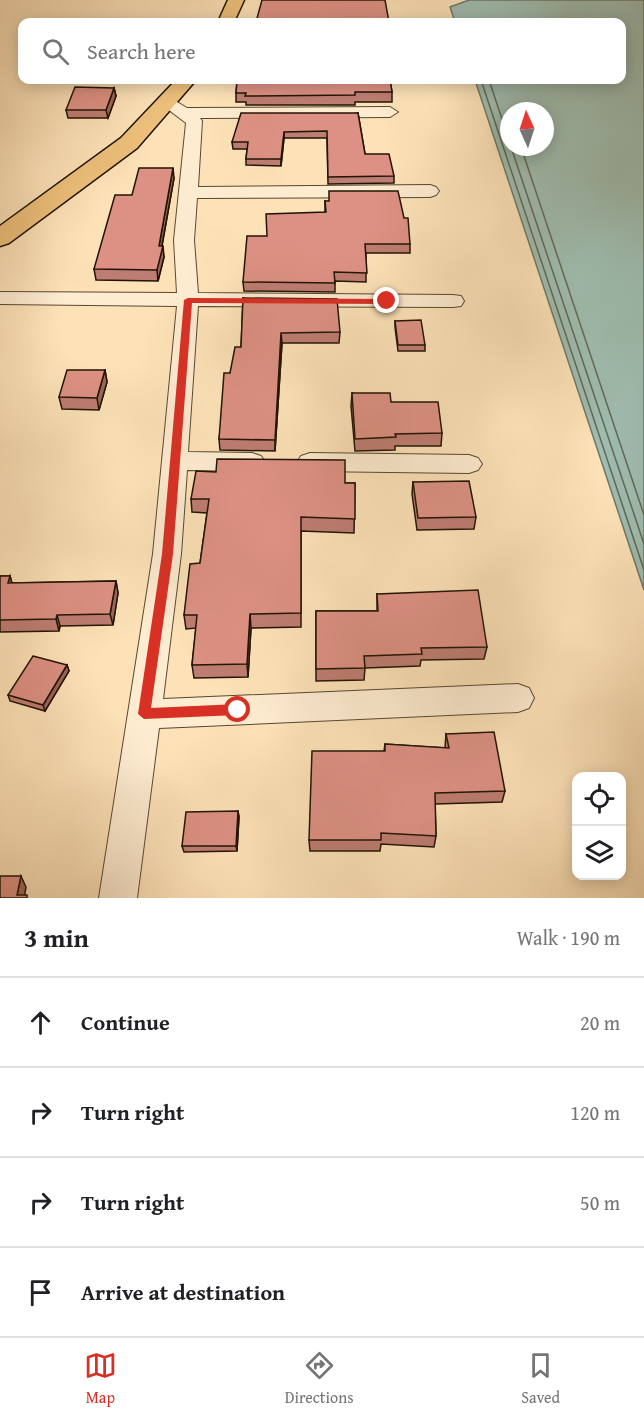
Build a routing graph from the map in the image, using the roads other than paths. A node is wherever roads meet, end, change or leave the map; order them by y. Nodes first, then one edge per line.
1 (236, 0) edge
2 (228, 18) edge
3 (184, 84) edge
4 (175, 107) junction
5 (390, 112) dead end
6 (430, 191) dead end
7 (188, 193) junction
8 (0, 238) edge
9 (0, 298) edge
10 (188, 300) junction
11 (453, 301) dead end
12 (175, 461) junction
13 (469, 464) dead end
14 (518, 698) dead end
15 (144, 714) junction
16 (118, 898) edge

1 - 2 main road
3 - 4 main road
4 - 5 street
4 - 7 street
4 - 8 main road
6 - 7 street
7 - 10 street
9 - 10 street
10 - 11 street
10 - 12 street
12 - 13 street
12 - 15 street
14 - 15 street
15 - 16 street

